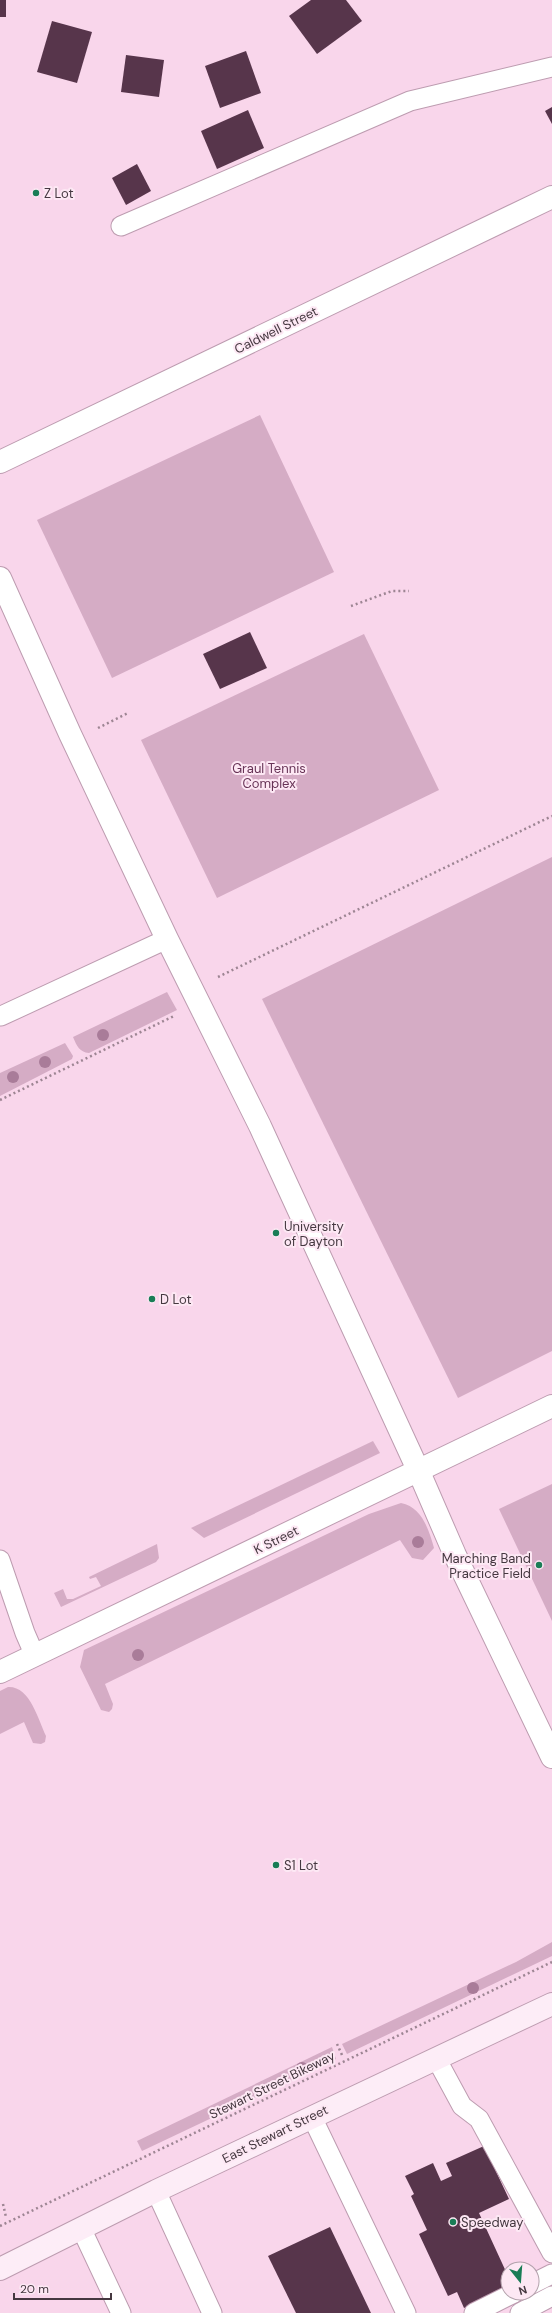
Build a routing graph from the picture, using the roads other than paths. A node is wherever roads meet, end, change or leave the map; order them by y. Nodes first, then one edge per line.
1 (552, 67) edge
2 (552, 197) edge
3 (121, 226) dead end
4 (0, 462) edge
5 (0, 578) edge
6 (167, 939) junction
7 (1, 1016) edge
8 (552, 1406) edge
9 (419, 1472) junction
10 (0, 1560) edge
11 (36, 1656) junction
12 (0, 1672) edge
13 (552, 1757) edge
14 (552, 2004) edge
15 (436, 2058) junction
16 (312, 2116) junction
17 (156, 2191) junction
18 (81, 2228) junction
19 (552, 2253) edge
20 (0, 2269) edge
21 (552, 2274) edge
22 (540, 2280) edge
23 (552, 2296) edge
24 (500, 2300) edge
25 (121, 2313) edge
26 (212, 2313) edge
27 (406, 2313) edge
28 (474, 2313) edge
29 (520, 2313) edge

1 - 3 lane
2 - 4 street, Caldwell Street
5 - 6 street
6 - 7 lane
6 - 9 street
8 - 9 street, K Street
9 - 11 street, K Street
9 - 13 street
10 - 11 lane
11 - 12 street, K Street
14 - 15 main road, East Stewart Street
15 - 16 main road, East Stewart Street
15 - 19 lane
16 - 17 main road, East Stewart Street
16 - 27 lane
17 - 18 main road, East Stewart Street
17 - 26 lane
18 - 20 main road, East Stewart Street
18 - 25 lane
21 - 22 lane
23 - 29 lane
24 - 28 lane

